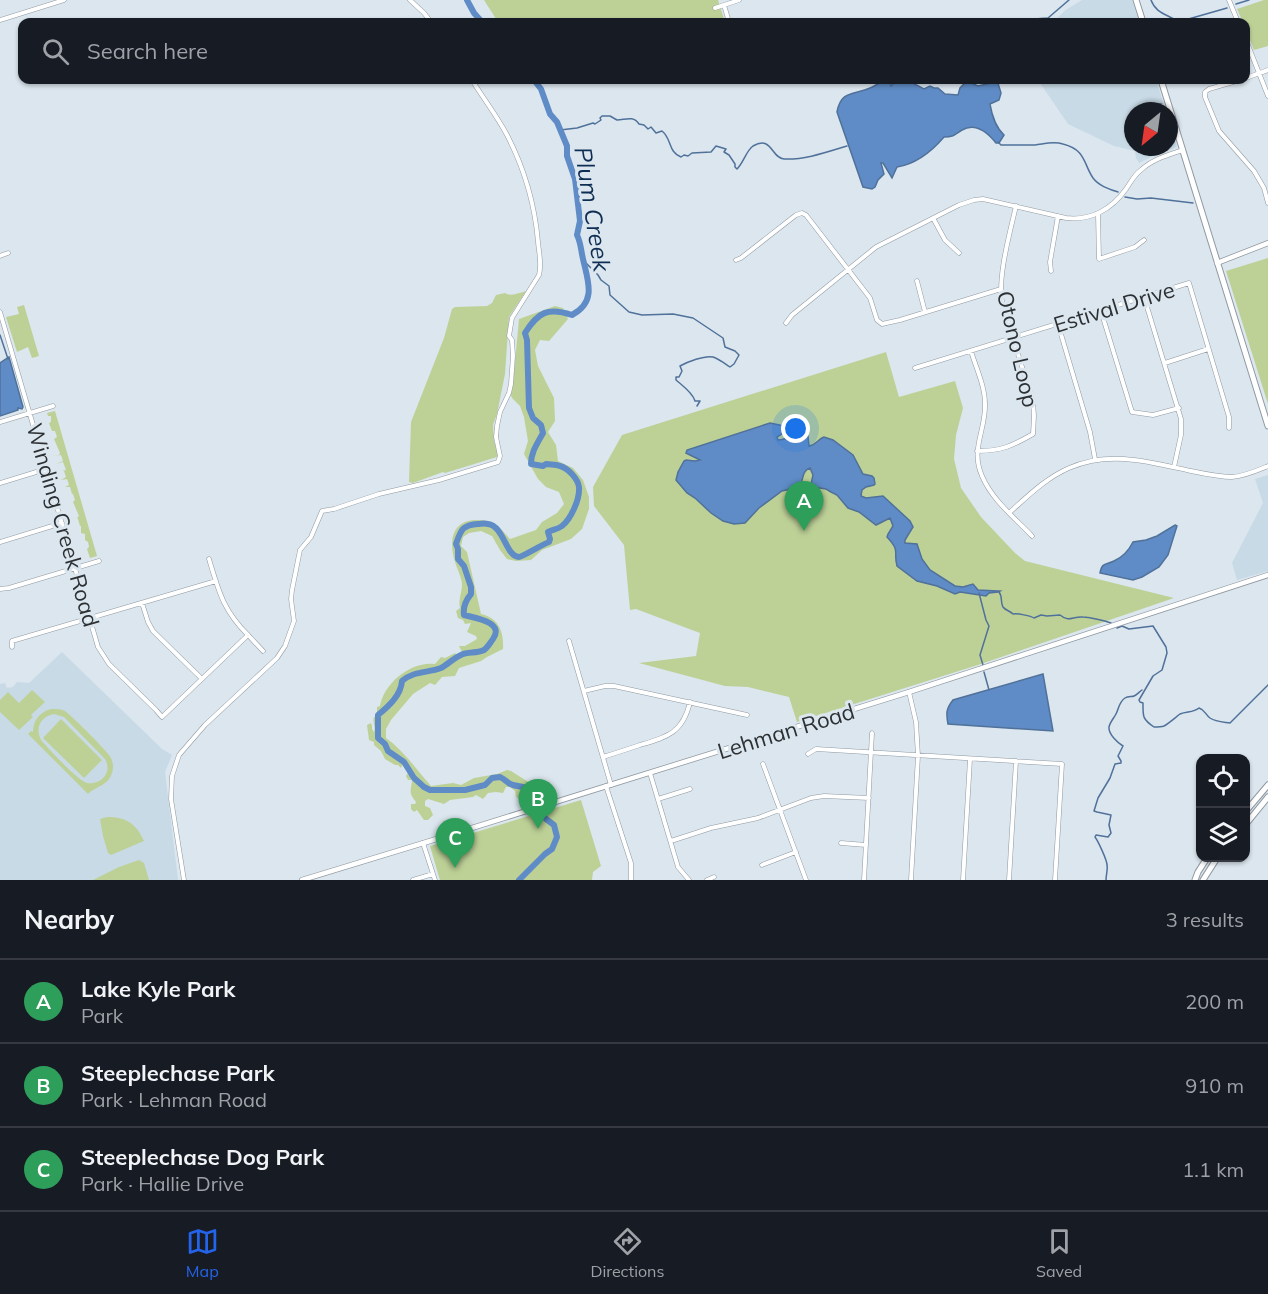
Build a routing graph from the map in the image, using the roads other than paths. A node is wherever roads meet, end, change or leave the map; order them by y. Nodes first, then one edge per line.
1 (64, 0) edge
2 (410, 0) edge
3 (739, 0) edge
4 (1136, 0) edge
5 (1228, 0) edge
6 (724, 5) junction
7 (715, 8) dead end
8 (427, 18) edge
9 (728, 18) edge
10 (1142, 18) edge
11 (1236, 18) edge
12 (0, 20) edge
13 (1250, 52) edge
14 (1268, 70) edge
15 (1259, 73) junction
16 (1250, 76) edge
17 (475, 84) edge
18 (1162, 84) edge
19 (1226, 84) edge
20 (1268, 96) edge
21 (1184, 150) junction
22 (1268, 203) edge
23 (1016, 206) junction
24 (1098, 214) junction
25 (1058, 216) junction
26 (933, 218) junction
27 (1144, 240) dead end
28 (1268, 243) edge
29 (8, 253) dead end
30 (958, 253) dead end
31 (0, 256) edge
32 (736, 260) dead end
33 (1217, 263) junction
34 (848, 270) junction
35 (1051, 271) dead end
36 (917, 281) dead end
37 (1001, 289) junction
38 (1144, 297) junction
39 (1101, 311) junction
40 (0, 312) edge
41 (925, 312) junction
42 (786, 323) dead end
43 (1058, 324) junction
44 (1014, 338) junction
45 (1208, 349) junction
46 (971, 351) junction
47 (1165, 363) junction
48 (915, 368) dead end
49 (53, 406) dead end
50 (1179, 408) junction
51 (30, 412) junction
52 (0, 422) edge
53 (1268, 426) edge
54 (1229, 428) dead end
55 (977, 451) junction
56 (1095, 459) junction
57 (1268, 466) edge
58 (1174, 467) junction
59 (46, 469) junction
60 (0, 483) edge
61 (1010, 512) junction
62 (62, 523) junction
63 (1032, 536) dead end
64 (0, 542) edge
65 (209, 559) dead end
66 (99, 561) dead end
67 (76, 568) junction
68 (1268, 575) edge
69 (216, 581) junction
70 (0, 589) edge
71 (142, 603) junction
72 (90, 618) junction
73 (248, 635) junction
74 (569, 641) dead end
75 (12, 647) dead end
76 (263, 651) dead end
77 (202, 679) junction
78 (584, 691) junction
79 (909, 692) junction
80 (690, 702) junction
81 (747, 715) dead end
82 (872, 733) dead end
83 (871, 753) junction
84 (808, 754) dead end
85 (918, 756) junction
86 (603, 757) junction
87 (970, 759) junction
88 (1016, 761) junction
89 (763, 764) dead end
90 (650, 773) junction
91 (609, 785) junction
92 (1268, 785) edge
93 (690, 789) dead end
94 (1268, 797) edge
95 (869, 798) junction
96 (1257, 798) junction
97 (658, 799) junction
98 (1263, 804) junction
99 (1248, 808) edge
100 (780, 810) junction
101 (1250, 818) edge
102 (671, 841) junction
103 (423, 843) junction
104 (841, 843) dead end
105 (866, 845) junction
106 (796, 852) junction
107 (1204, 862) edge
108 (1214, 862) edge
109 (762, 865) dead end
110 (433, 874) junction
111 (714, 877) dead end
112 (184, 880) edge
113 (302, 880) edge
114 (412, 880) edge
115 (435, 880) edge
116 (631, 880) edge
117 (688, 880) edge
118 (707, 880) edge
119 (806, 880) edge
120 (864, 880) edge
121 (910, 880) edge
122 (963, 880) edge
123 (1009, 880) edge
124 (1055, 880) edge
125 (1195, 880) edge
126 (1203, 880) edge

1 - 12 street
2 - 8 street
3 - 6 street
4 - 10 main road
5 - 11 street
6 - 7 street
6 - 9 street
13 - 15 street
14 - 15 street
15 - 16 street
15 - 20 street
17 - 112 street
18 - 21 main road
19 - 22 street
21 - 24 street
21 - 33 main road
23 - 25 street
23 - 26 street
23 - 37 street, Otono Loop
24 - 25 street
24 - 27 street
25 - 35 street
26 - 30 street
26 - 34 street
28 - 33 street
29 - 31 street
32 - 34 street
33 - 53 main road
34 - 41 street
34 - 42 street
36 - 41 street
37 - 41 street
37 - 44 street, Otono Loop
38 - 39 street, Estival Drive
38 - 45 street, Estival Drive
38 - 47 street
39 - 43 street, Estival Drive
39 - 50 street
40 - 51 street, Winding Creek Road
43 - 44 street, Estival Drive
43 - 56 street
44 - 46 street, Estival Drive
44 - 55 street, Otono Loop
45 - 47 street
45 - 54 street
46 - 48 street, Estival Drive
46 - 55 street
47 - 50 street
49 - 51 street
50 - 58 street
51 - 52 street
51 - 59 street, Winding Creek Road
55 - 61 street
56 - 58 street
56 - 61 street
57 - 58 street
59 - 60 street
59 - 62 street, Winding Creek Road
61 - 63 street
62 - 64 street
62 - 67 street, Winding Creek Road
65 - 69 street
66 - 67 street
67 - 70 street
67 - 72 street, Winding Creek Road
68 - 79 street, Lehman Road
69 - 71 street
69 - 73 street
71 - 72 street
71 - 77 street
72 - 75 street
72 - 77 street, Winding Creek Road
73 - 76 street
73 - 77 street
74 - 78 street
78 - 80 street
78 - 86 street
79 - 85 street
79 - 90 street, Lehman Road
80 - 81 street
80 - 86 street
82 - 83 street
83 - 84 street
83 - 85 street
83 - 95 street
85 - 87 street
85 - 121 street
86 - 91 street
87 - 88 street
87 - 122 street
88 - 123 street
88 - 124 street
89 - 100 street
90 - 91 street, Lehman Road
90 - 97 street
91 - 103 street, Lehman Road
91 - 116 street
92 - 96 main road
93 - 97 street
94 - 98 main road
95 - 100 street
95 - 105 street
96 - 98 main road
96 - 99 main road
97 - 102 street
98 - 101 main road
100 - 102 street
100 - 106 street
102 - 117 street
103 - 110 street
103 - 113 street, Lehman Road
104 - 105 street
105 - 120 street
106 - 109 street
106 - 119 street
107 - 125 main road
108 - 126 main road
110 - 114 street
110 - 115 street
111 - 118 street

